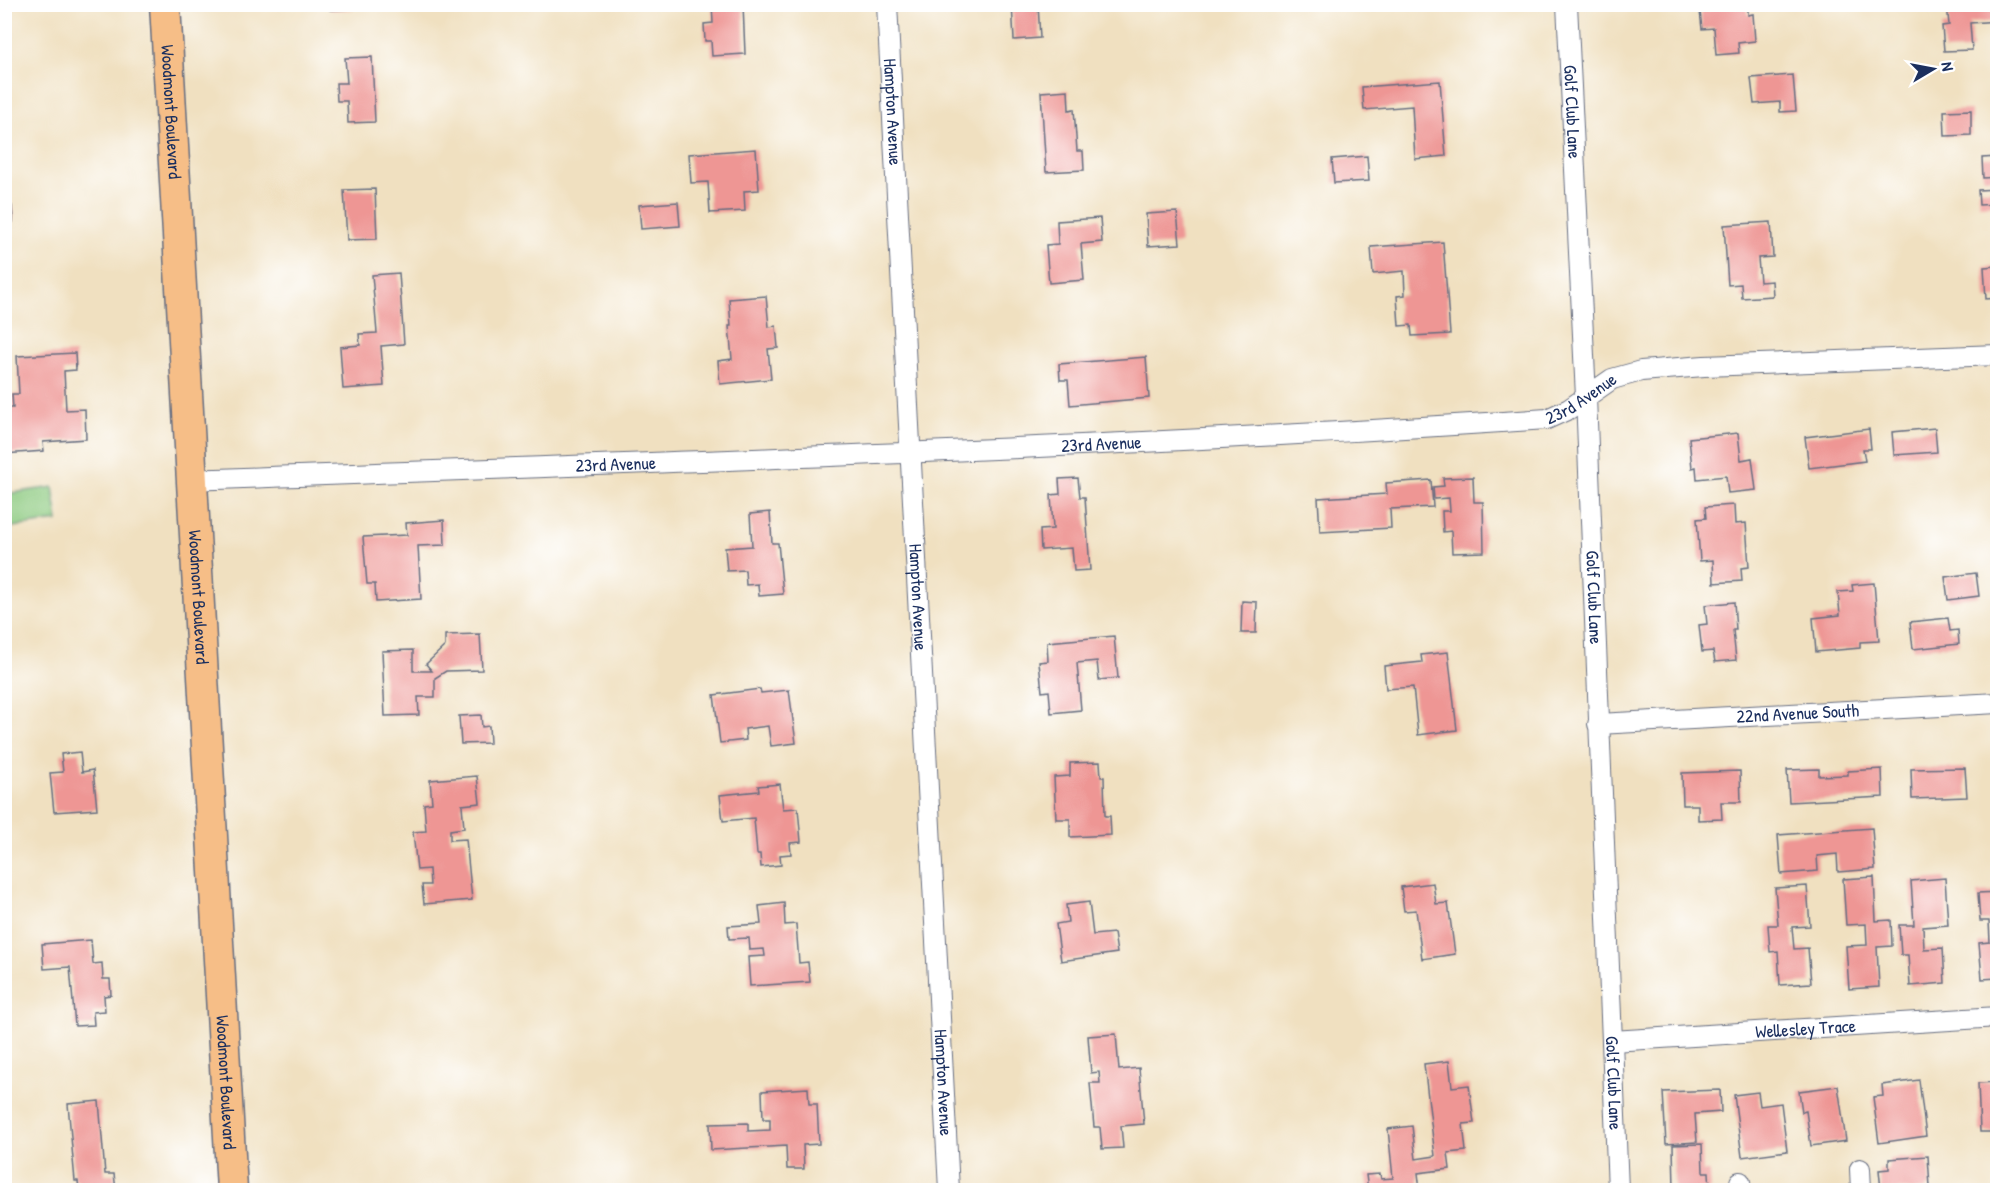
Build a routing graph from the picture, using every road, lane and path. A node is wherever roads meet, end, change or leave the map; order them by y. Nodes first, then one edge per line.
1 (165, 4) edge
2 (887, 4) edge
3 (1567, 4) edge
4 (1998, 355) edge
5 (1586, 397) junction
6 (909, 453) junction
7 (192, 480) junction
8 (1998, 703) edge
9 (1598, 724) junction
10 (1998, 1017) edge
11 (1612, 1041) junction
12 (1860, 1169) dead end
13 (232, 1191) edge
14 (949, 1191) edge
15 (1618, 1191) edge
16 (1861, 1191) edge

1 - 7 main road, Woodmont Boulevard
2 - 6 street, Hampton Avenue
3 - 5 street, Golf Club Lane
4 - 5 street, 23rd Avenue
5 - 6 street, 23rd Avenue
5 - 9 street, Golf Club Lane
6 - 7 street, 23rd Avenue
6 - 14 street, Hampton Avenue
7 - 13 main road, Woodmont Boulevard
8 - 9 street, 22nd Avenue South
9 - 11 street, Golf Club Lane
10 - 11 street, Wellesley Trace
11 - 15 street, Golf Club Lane
12 - 16 street

